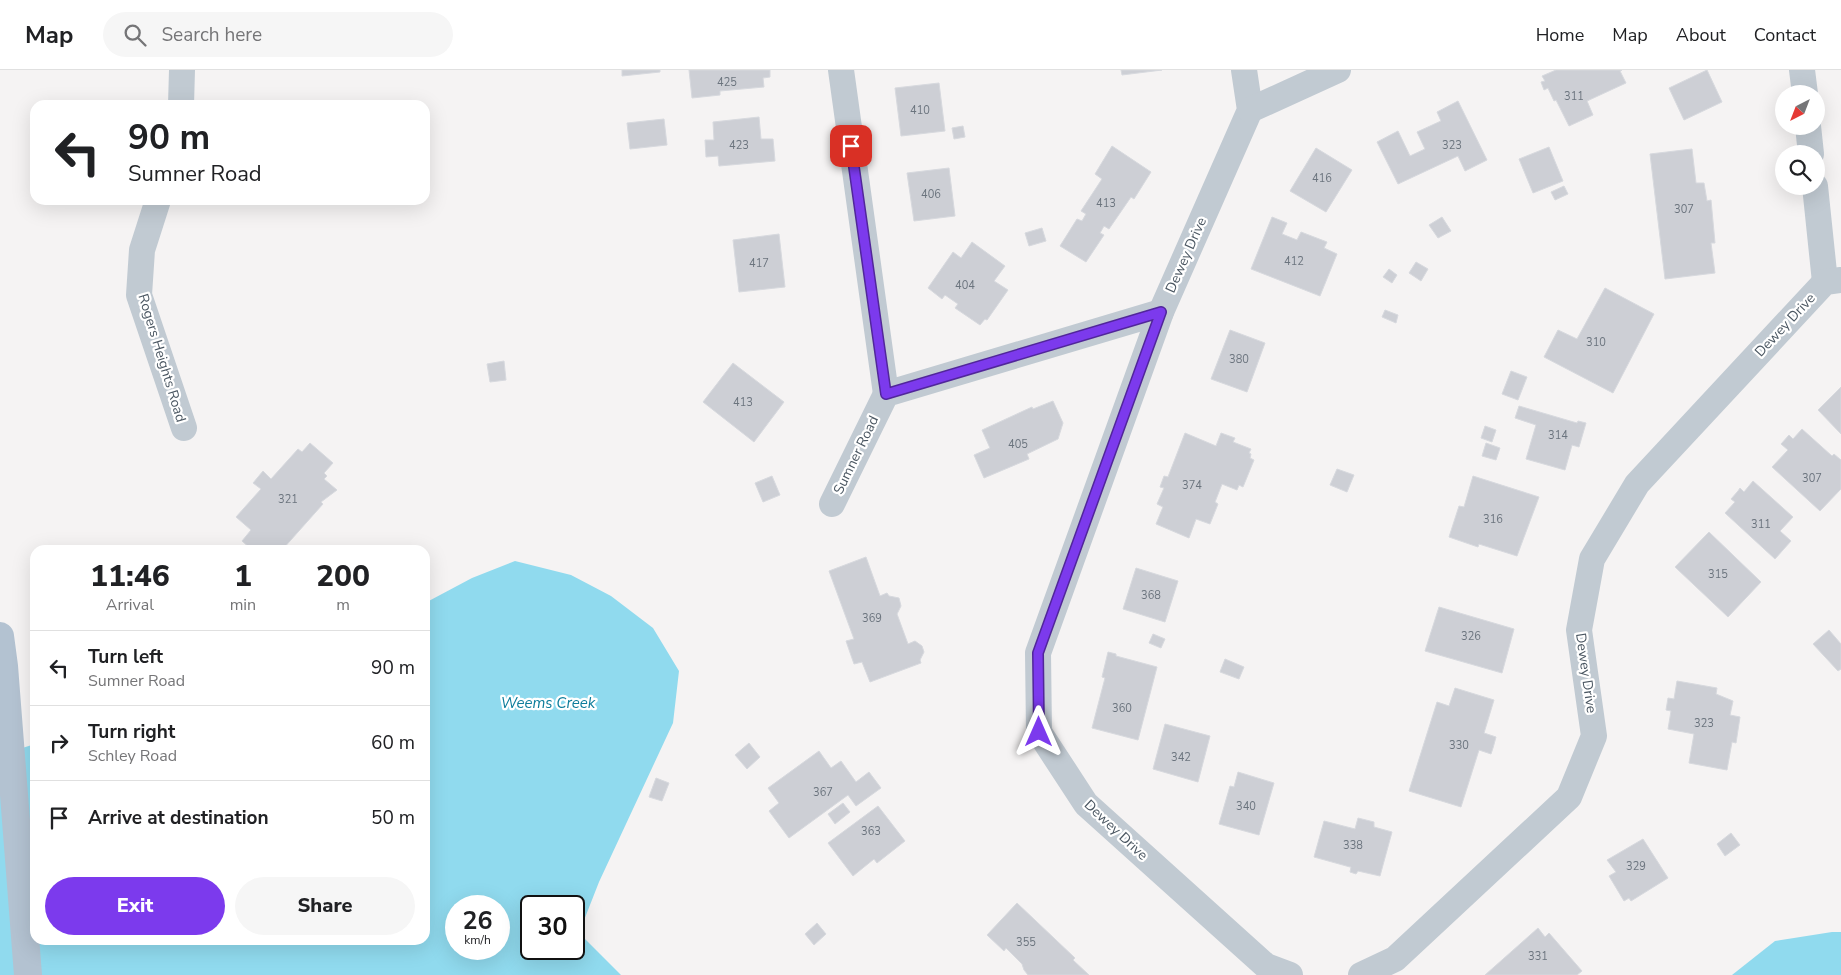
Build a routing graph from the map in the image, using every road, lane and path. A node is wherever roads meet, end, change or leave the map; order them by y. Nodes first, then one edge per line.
1 (182, 70) edge
2 (841, 70) edge
3 (1244, 70) edge
4 (1338, 70) edge
5 (1802, 70) edge
6 (1803, 85) edge
7 (181, 100) edge
8 (1250, 110) junction
9 (1816, 195) edge
10 (156, 205) edge
11 (1833, 281) edge
12 (1161, 312) junction
13 (886, 394) junction
14 (184, 428) dead end
15 (832, 504) dead end
16 (0, 636) edge
17 (28, 975) edge
18 (1290, 975) edge
19 (1361, 975) edge

1 - 7 street
2 - 13 street
3 - 8 street
4 - 8 street
5 - 6 street
8 - 12 street, Dewey Drive
9 - 11 street
10 - 14 street, Rogers Heights Road
11 - 19 street, Dewey Drive
12 - 13 street
12 - 18 street, Dewey Drive
13 - 15 street, Sumner Road
16 - 17 main road

